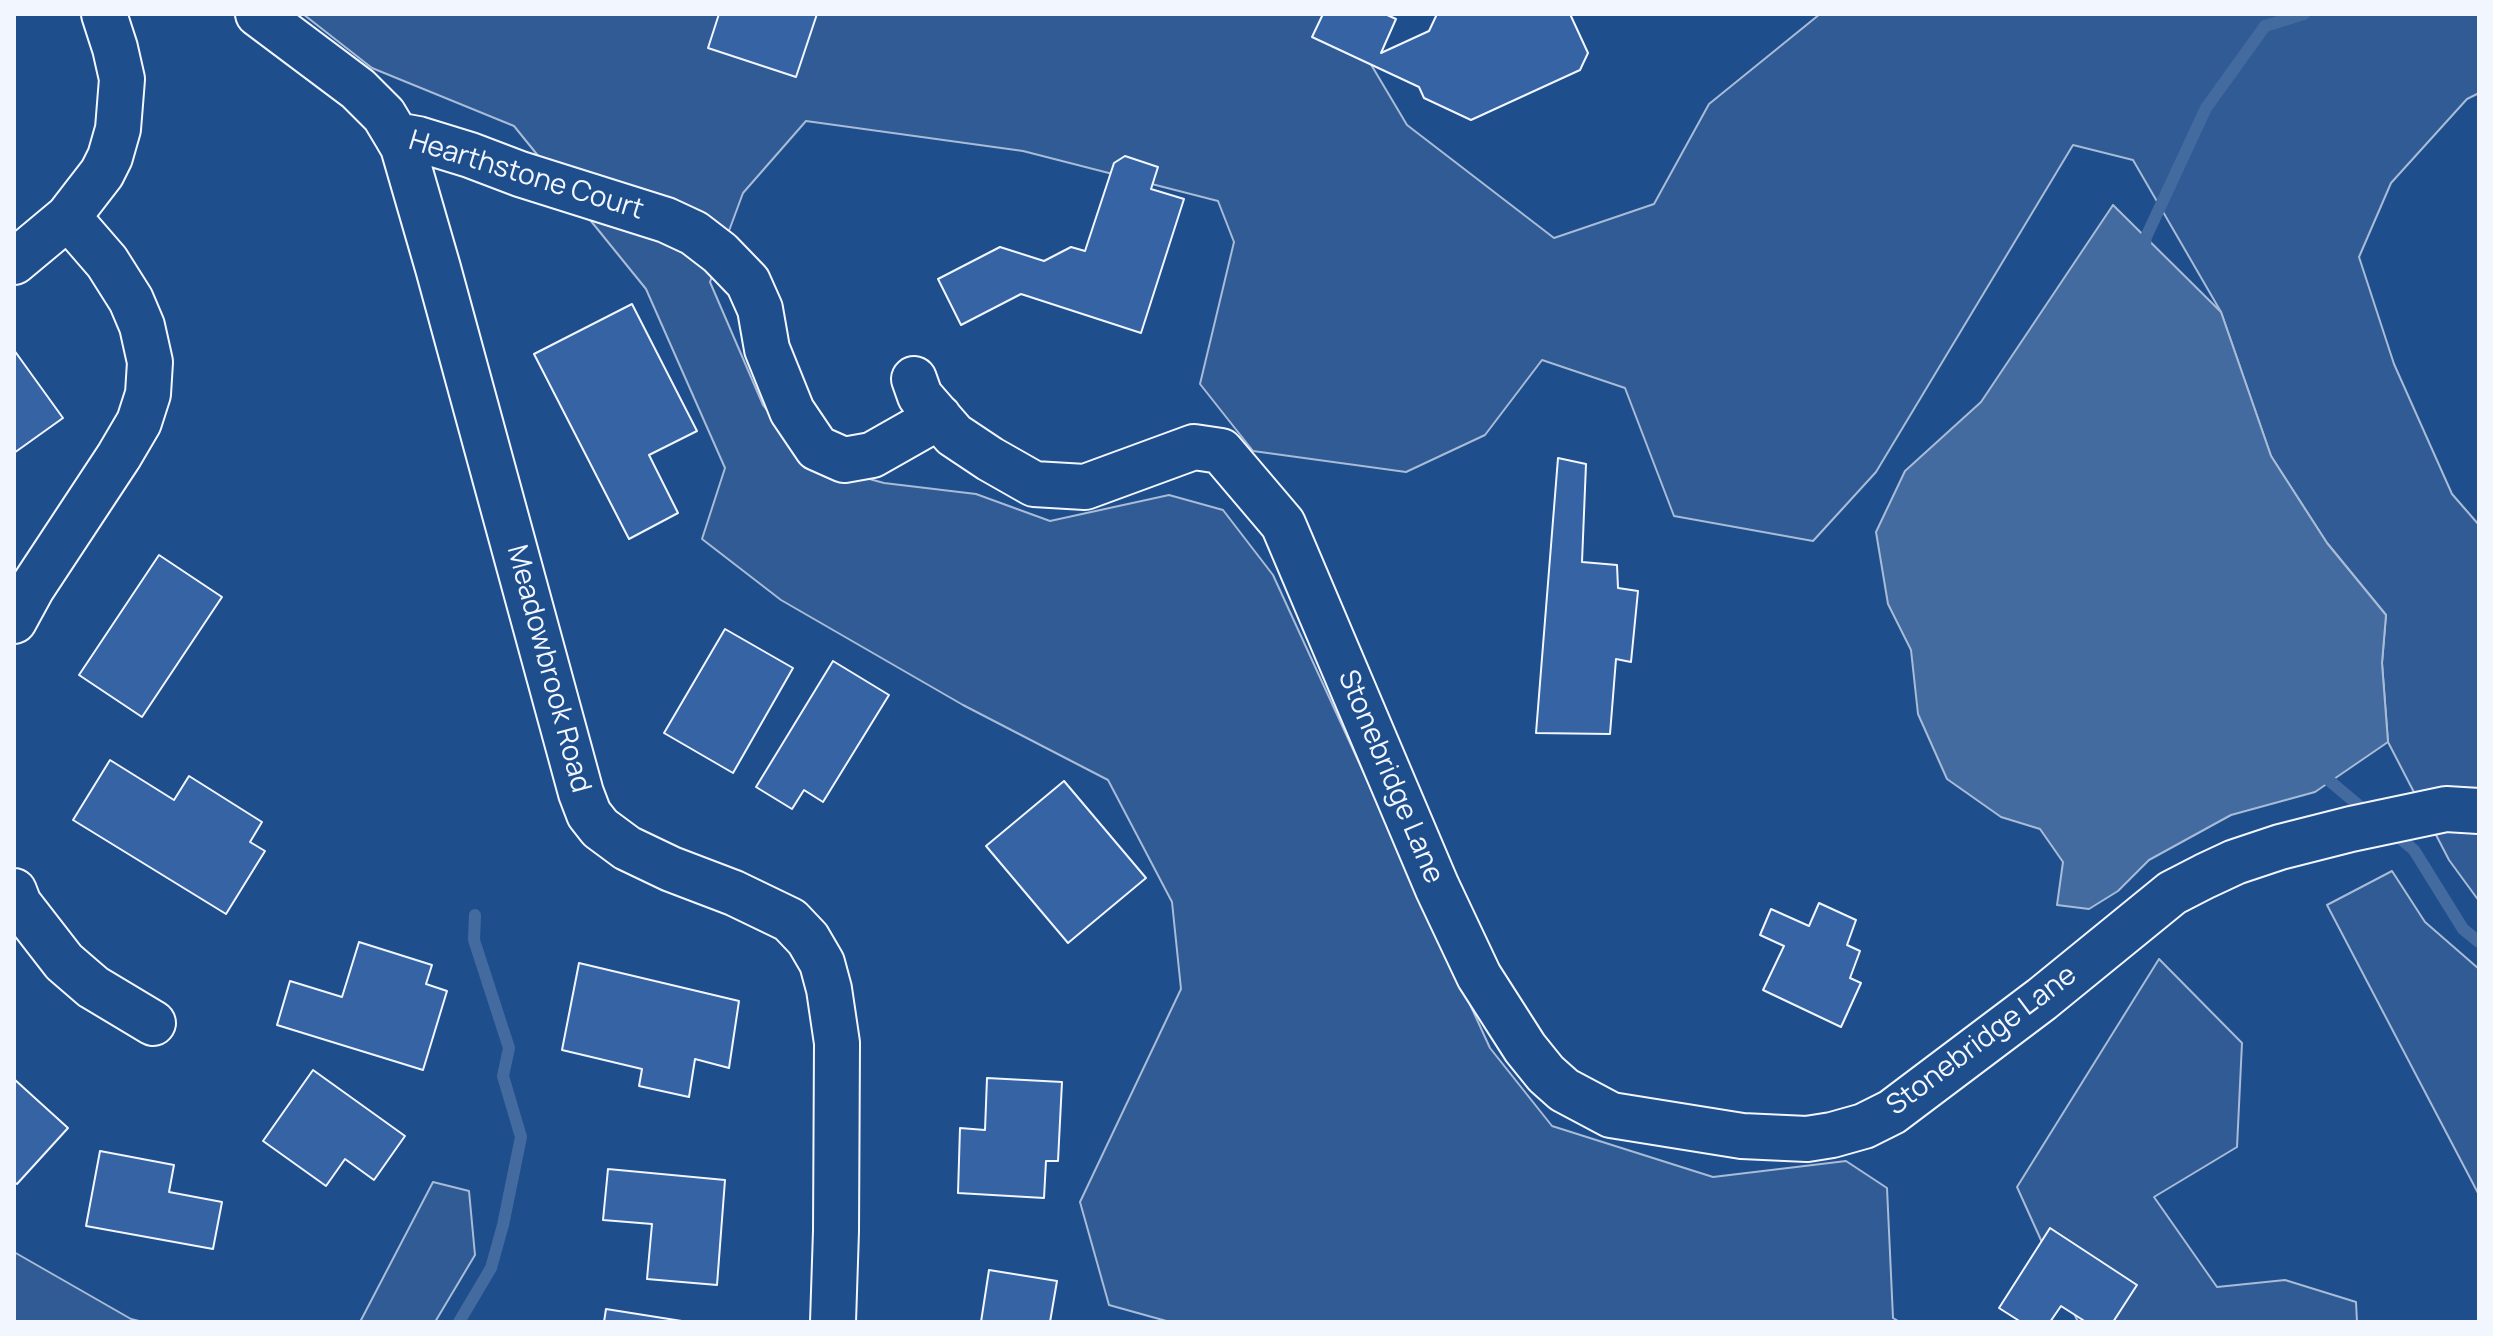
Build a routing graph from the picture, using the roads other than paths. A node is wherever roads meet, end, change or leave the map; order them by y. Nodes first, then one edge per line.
1 (104, 14) edge
2 (258, 14) edge
3 (396, 135) junction
4 (68, 217) junction
5 (14, 262) edge
6 (914, 379) dead end
7 (939, 417) junction
8 (14, 621) edge
9 (2479, 811) edge
10 (14, 891) edge
11 (153, 1023) dead end
12 (833, 1322) edge

1 - 4 street
2 - 3 street, Hearthstone Court
3 - 7 street, Hearthstone Court
3 - 12 street, Meadowbrook Road
4 - 5 street
4 - 8 street
6 - 7 street, Stonebridge Lane
7 - 9 street, Stonebridge Lane
10 - 11 street

